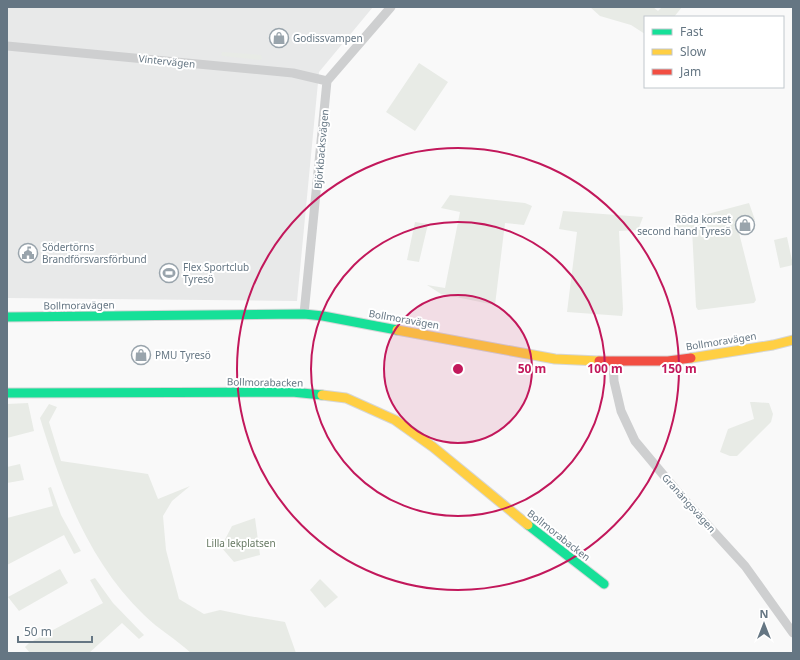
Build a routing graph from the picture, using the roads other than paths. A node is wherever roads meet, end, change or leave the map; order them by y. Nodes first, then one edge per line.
1 (391, 7) edge
2 (7, 46) edge
3 (327, 81) junction
4 (304, 314) junction
5 (7, 317) edge
6 (793, 340) edge
7 (613, 361) junction
8 (7, 394) edge
9 (604, 584) dead end
10 (793, 633) edge

1 - 3 street
2 - 3 street, Vintervägen
3 - 4 street, Björkbacksvägen
4 - 5 street, Bollmoravägen
4 - 7 street, Bollmoravägen
6 - 7 street, Bollmoravägen
7 - 10 street, Granängsvägen
8 - 9 street, Bollmorabacken

